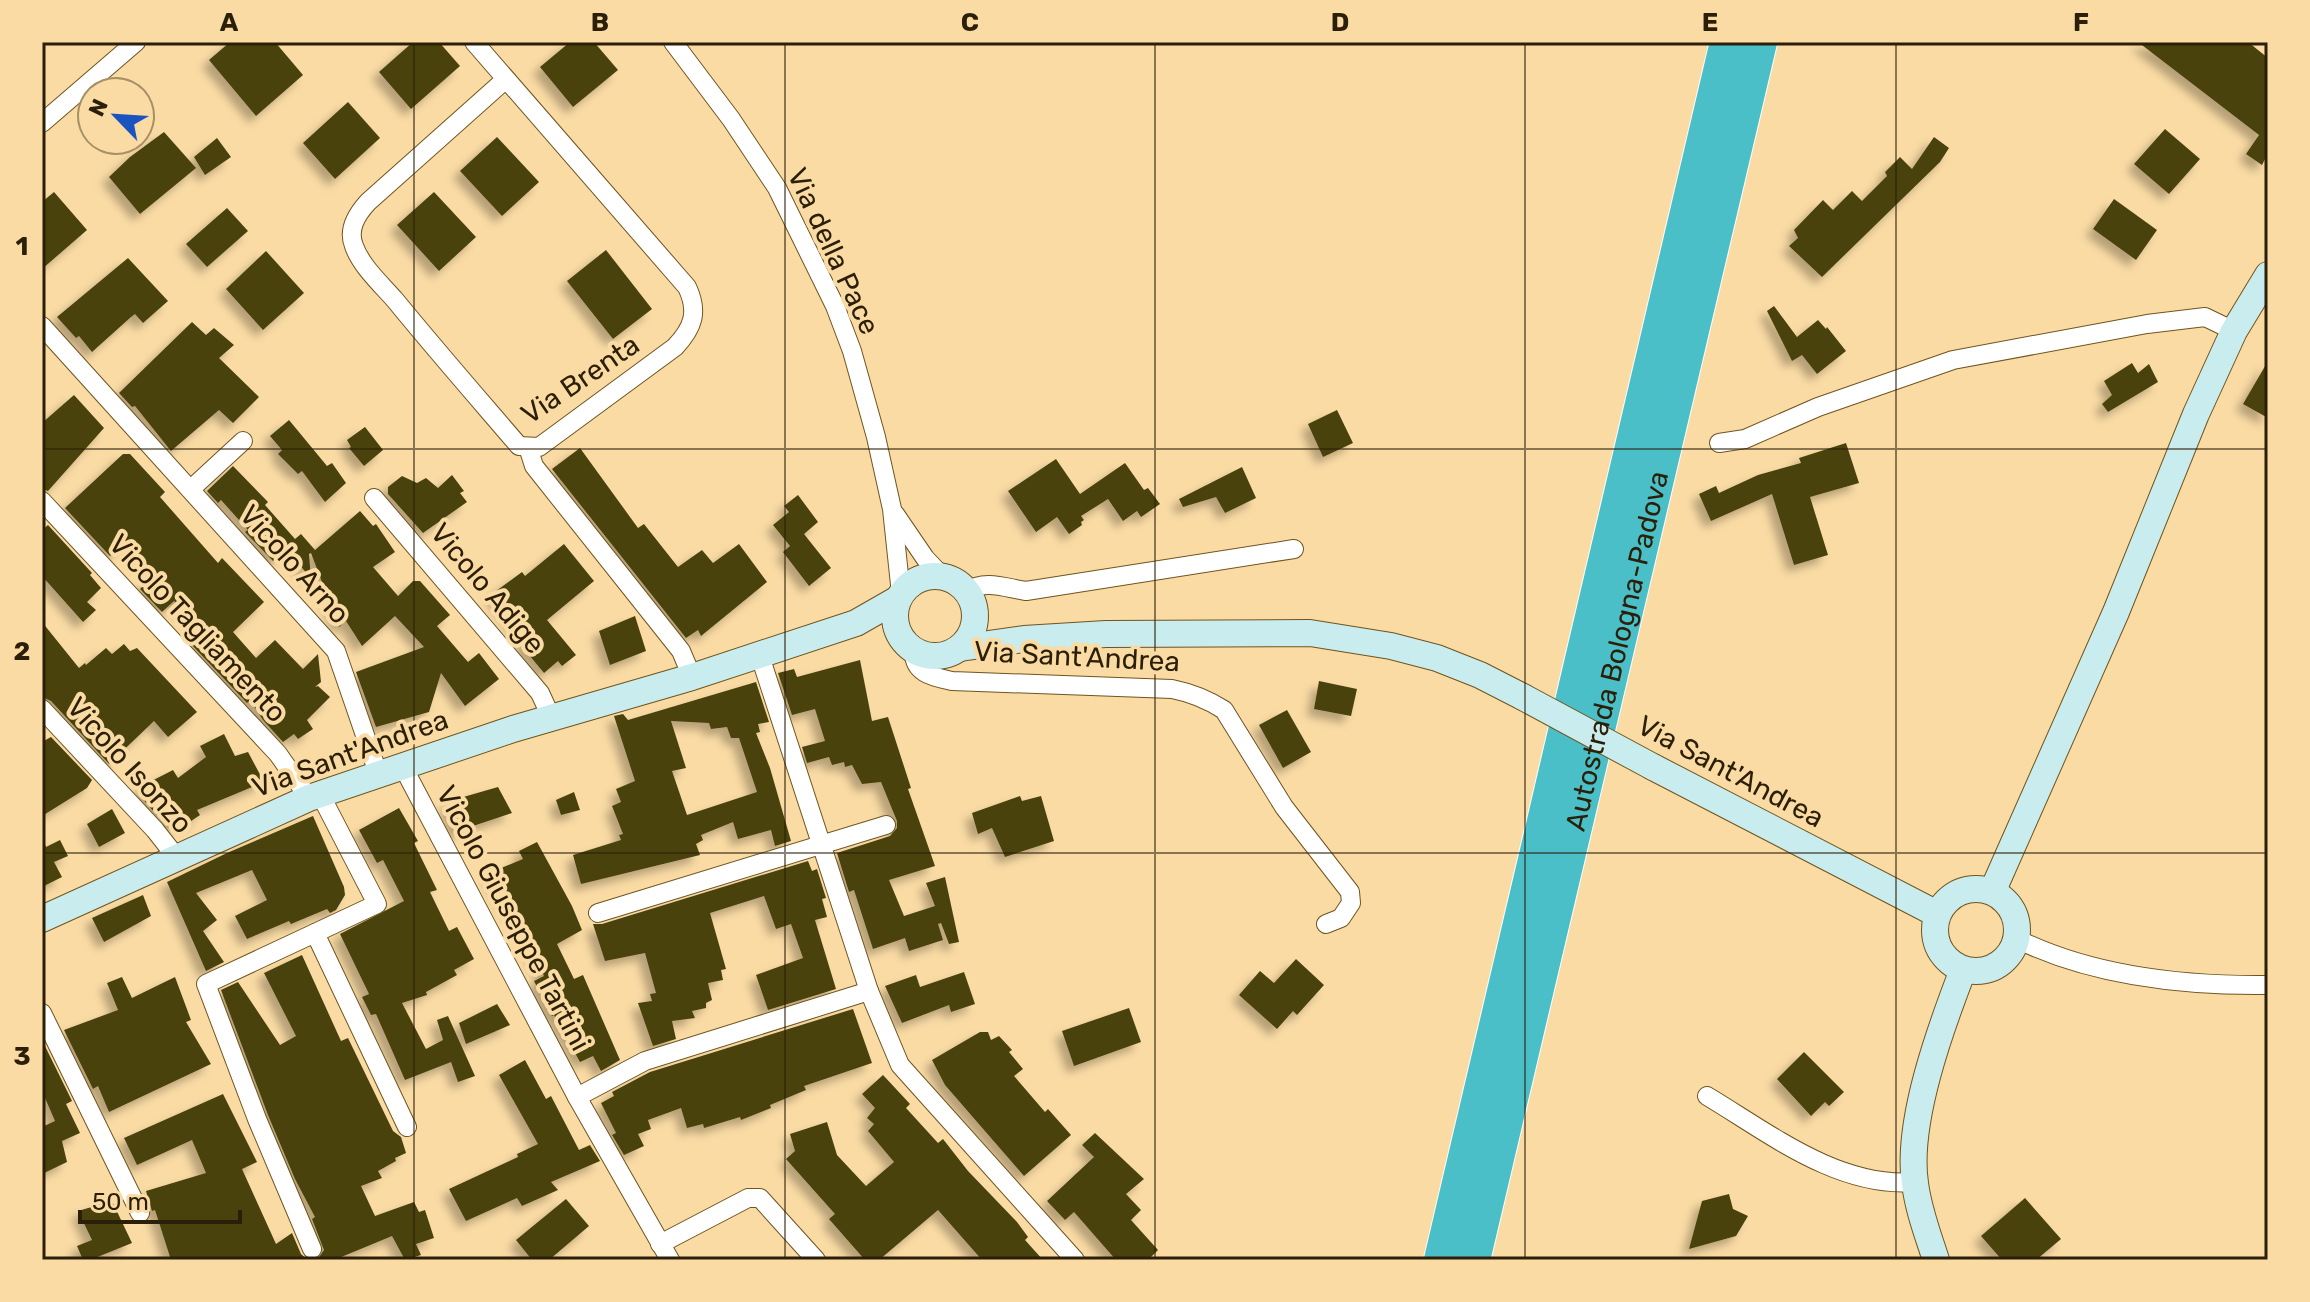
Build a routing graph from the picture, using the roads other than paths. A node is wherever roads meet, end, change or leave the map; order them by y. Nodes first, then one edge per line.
1 (136, 42) edge
2 (474, 42) edge
3 (673, 42) edge
4 (1727, 42) edge
5 (1760, 42) edge
6 (506, 79) junction
7 (42, 123) edge
8 (2268, 275) edge
9 (42, 326) edge
10 (2234, 331) junction
11 (243, 441) dead end
12 (1719, 443) dead end
13 (528, 447) junction
14 (191, 489) junction
15 (374, 498) dead end
16 (42, 501) edge
17 (892, 509) junction
18 (1294, 549) dead end
19 (942, 576) junction
20 (900, 597) junction
21 (971, 601) junction
22 (856, 623) junction
23 (1024, 639) junction
24 (907, 644) junction
25 (960, 648) junction
26 (760, 656) junction
27 (692, 677) junction
28 (42, 709) edge
29 (552, 719) junction
30 (390, 769) junction
31 (315, 796) junction
32 (886, 825) dead end
33 (821, 845) junction
34 (177, 858) junction
35 (1993, 890) junction
36 (598, 913) dead end
37 (1937, 914) junction
38 (42, 919) edge
39 (1326, 924) dead end
40 (315, 933) junction
41 (2017, 939) junction
42 (1963, 970) junction
43 (2268, 985) edge
44 (869, 991) junction
45 (42, 1013) edge
46 (1707, 1096) dead end
47 (577, 1097) junction
48 (407, 1127) dead end
49 (1914, 1182) junction
50 (140, 1213) dead end
51 (312, 1249) dead end
52 (665, 1252) edge
53 (816, 1260) edge
54 (1075, 1260) edge
55 (1441, 1260) edge
56 (1473, 1260) edge
57 (1936, 1260) edge

1 - 7 street
2 - 6 street, Via Brenta
3 - 17 street, Via della Pace
4 - 55 highway, Autostrada Bologna-Padova
5 - 56 highway, Autostrada Bologna-Padova
6 - 13 street, Via Brenta
6 - 13 street, Via Brenta
8 - 10 street
9 - 14 street, Vicolo Arno
10 - 12 street
10 - 35 street
11 - 14 street
13 - 27 street
14 - 30 street, Vicolo Arno
15 - 29 street, Vicolo Adige
16 - 31 street, Vicolo Tagliamento
17 - 19 street, Via della Pace
17 - 20 street, Via della Pace
18 - 21 street
19 - 20 street
19 - 21 street
20 - 22 street, Via Sant'Andrea
20 - 24 street
21 - 23 street, Via Sant'Andrea
21 - 25 street
22 - 24 street
22 - 26 street, Via Sant'Andrea
23 - 25 street, Via Sant'Andrea
23 - 37 street, Via Sant'Andrea, bridge
24 - 25 street
24 - 39 street, Via Sant'Andrea
26 - 27 street, Via Sant'Andrea
26 - 33 street
27 - 29 street, Via Sant'Andrea
28 - 34 street, Vicolo Isonzo
29 - 30 street, Via Sant'Andrea
30 - 31 street, Via Sant'Andrea
30 - 47 street, Vicolo Giuseppe Tartini
31 - 34 street, Via Sant'Andrea
31 - 40 street, Vicolo Tagliamento
32 - 33 street
33 - 36 street
33 - 44 street
34 - 38 street, Via Sant'Andrea
35 - 37 street
35 - 41 street
37 - 42 street
40 - 48 street
40 - 51 street
41 - 42 street
41 - 43 street
42 - 49 street
44 - 47 street
44 - 54 street
45 - 50 street
46 - 49 street
47 - 52 street, Vicolo Giuseppe Tartini
49 - 57 street
52 - 53 street

